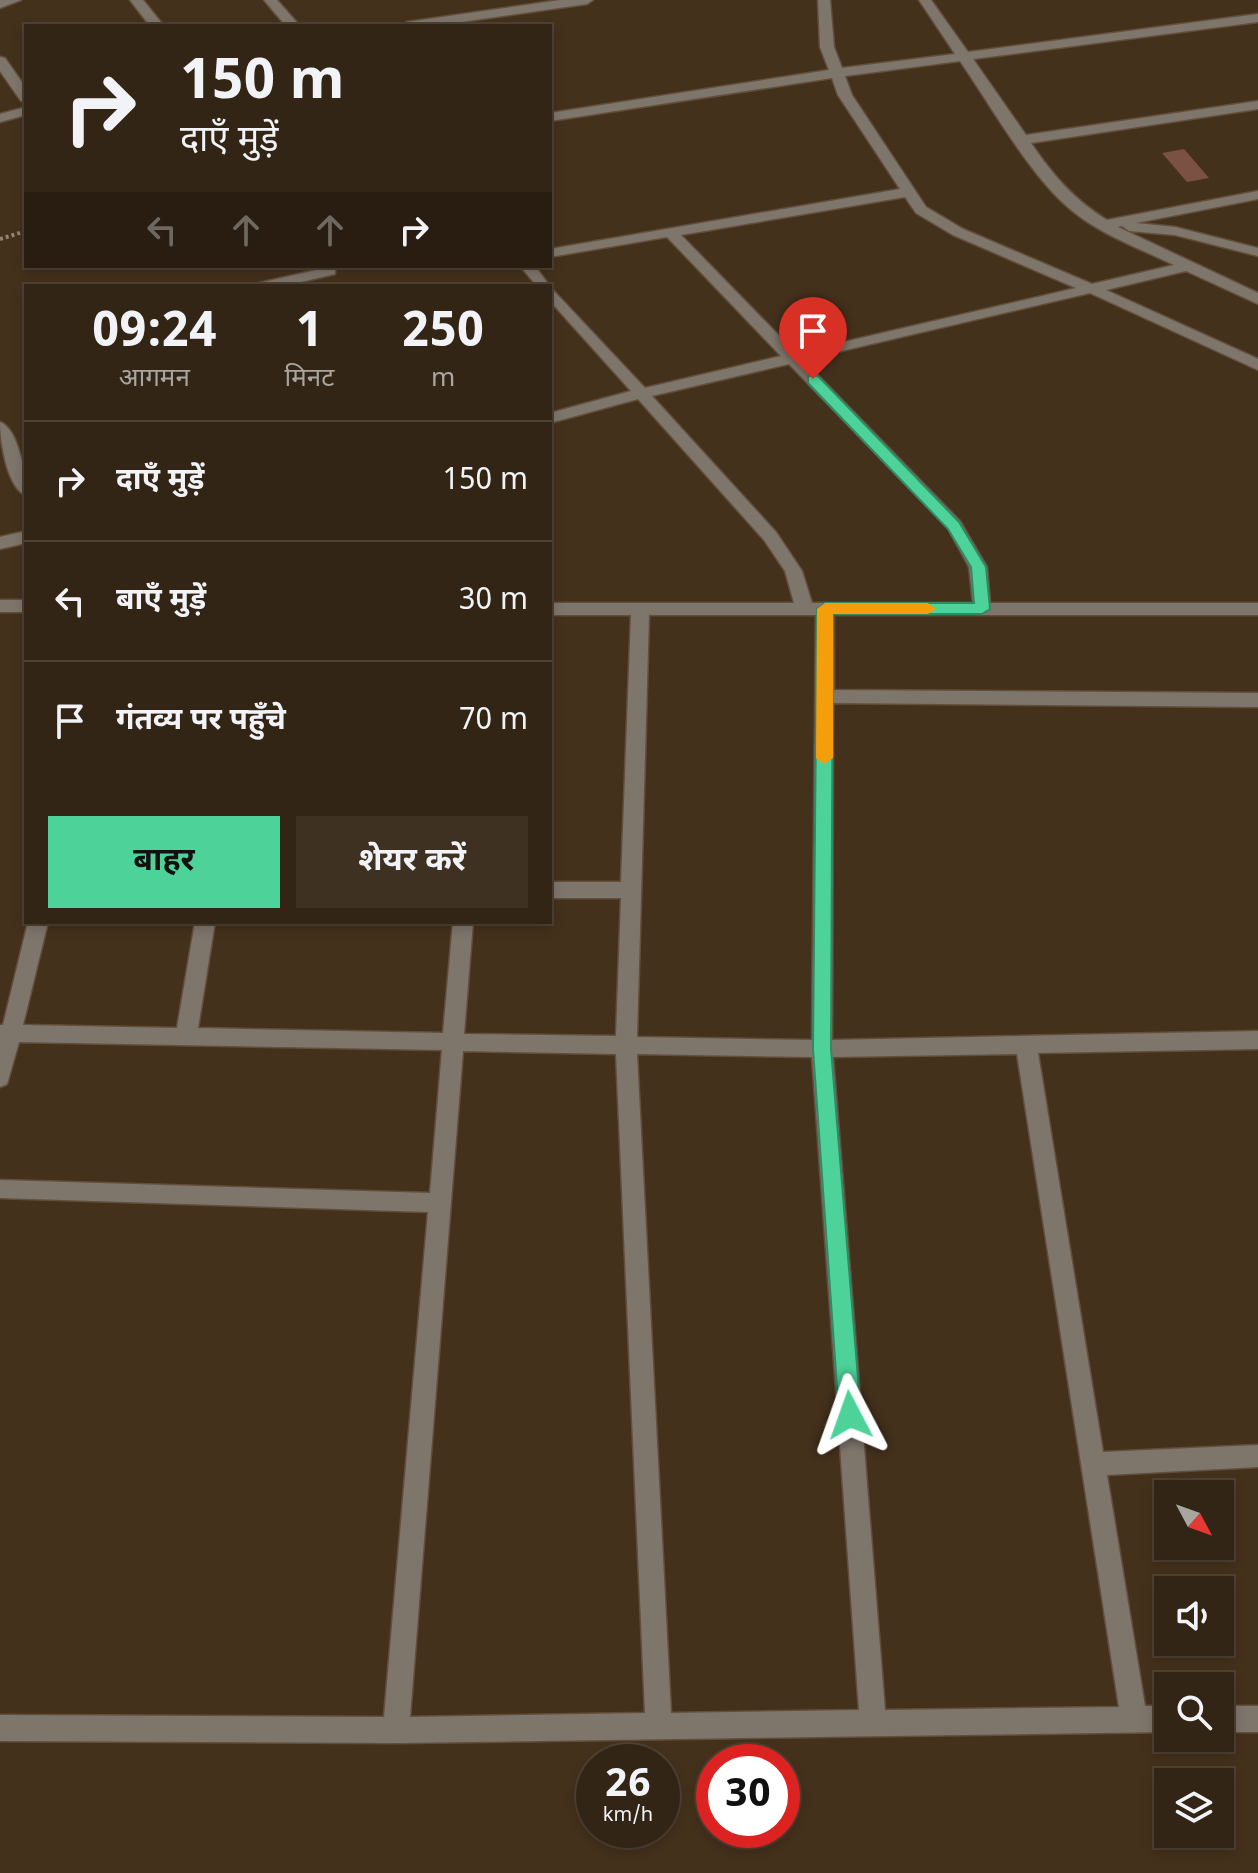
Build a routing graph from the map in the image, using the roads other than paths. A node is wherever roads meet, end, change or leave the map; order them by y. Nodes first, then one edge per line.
1 (15, 0) edge
2 (136, 0) edge
3 (270, 0) edge
4 (587, 0) edge
5 (824, 0) edge
6 (925, 0) edge
7 (0, 4) edge
8 (1258, 18) edge
9 (155, 24) edge
10 (291, 24) edge
11 (421, 24) edge
12 (968, 58) junction
13 (0, 61) edge
14 (837, 73) junction
15 (24, 95) edge
16 (1258, 105) edge
17 (24, 112) edge
18 (552, 117) edge
19 (0, 118) edge
20 (1023, 140) junction
21 (908, 192) junction
22 (1258, 195) edge
23 (1105, 225) junction
24 (670, 232) junction
25 (1258, 252) edge
26 (552, 253) edge
27 (1188, 266) junction
28 (328, 268) edge
29 (529, 268) edge
30 (271, 284) edge
31 (342, 284) edge
32 (543, 284) edge
33 (1091, 289) junction
34 (552, 294) edge
35 (1258, 299) edge
36 (793, 358) junction
37 (1258, 365) edge
38 (639, 394) junction
39 (552, 417) edge
40 (0, 427) edge
41 (24, 485) edge
42 (24, 537) edge
43 (0, 543) edge
44 (0, 606) edge
45 (24, 606) edge
46 (555, 609) edge
47 (640, 609) junction
48 (815, 609) junction
49 (982, 609) junction
50 (1258, 609) edge
51 (825, 696) junction
52 (1258, 700) edge
53 (552, 890) edge
54 (631, 890) junction
55 (37, 924) edge
56 (205, 924) edge
57 (463, 924) edge
58 (6, 1033) edge
59 (186, 1036) junction
60 (1258, 1040) edge
61 (452, 1042) junction
62 (626, 1045) junction
63 (1026, 1045) junction
64 (822, 1049) junction
65 (0, 1078) edge
66 (0, 1189) edge
67 (439, 1203) junction
68 (1258, 1456) edge
69 (1093, 1464) junction
70 (1134, 1719) junction
71 (1154, 1719) edge
72 (1234, 1719) edge
73 (1258, 1719) edge
74 (873, 1721) junction
75 (659, 1725) junction
76 (0, 1728) edge
77 (396, 1730) junction

1 - 7 street
2 - 9 street
3 - 10 street
4 - 11 street
5 - 14 street
6 - 12 street
8 - 12 street
12 - 14 street
12 - 20 street
13 - 15 street
14 - 18 street
14 - 21 street
16 - 20 street
17 - 19 street
20 - 23 street
21 - 24 street
21 - 33 street
22 - 23 street
23 - 25 street
23 - 27 street
24 - 26 street
24 - 36 street
27 - 33 street
27 - 35 street
28 - 30 street
28 - 31 street
29 - 32 street
33 - 36 street
33 - 37 street
34 - 38 street
36 - 38 street
36 - 49 street
38 - 39 street
38 - 48 street
40 - 41 street
42 - 43 street
44 - 45 street
46 - 47 street
47 - 48 street
47 - 54 street
48 - 49 street
48 - 51 street
49 - 50 street
51 - 52 street
51 - 64 street
53 - 54 street
54 - 62 street
55 - 58 street
56 - 59 street
57 - 61 street
58 - 59 street
58 - 65 street
59 - 61 street
60 - 63 street
61 - 62 street
61 - 67 street
62 - 64 street
62 - 75 street
63 - 64 street
63 - 69 street
64 - 74 street
66 - 67 street
67 - 77 street
68 - 69 street
69 - 70 street
70 - 71 street
70 - 74 street
72 - 73 street
74 - 75 street
75 - 77 street
76 - 77 street

